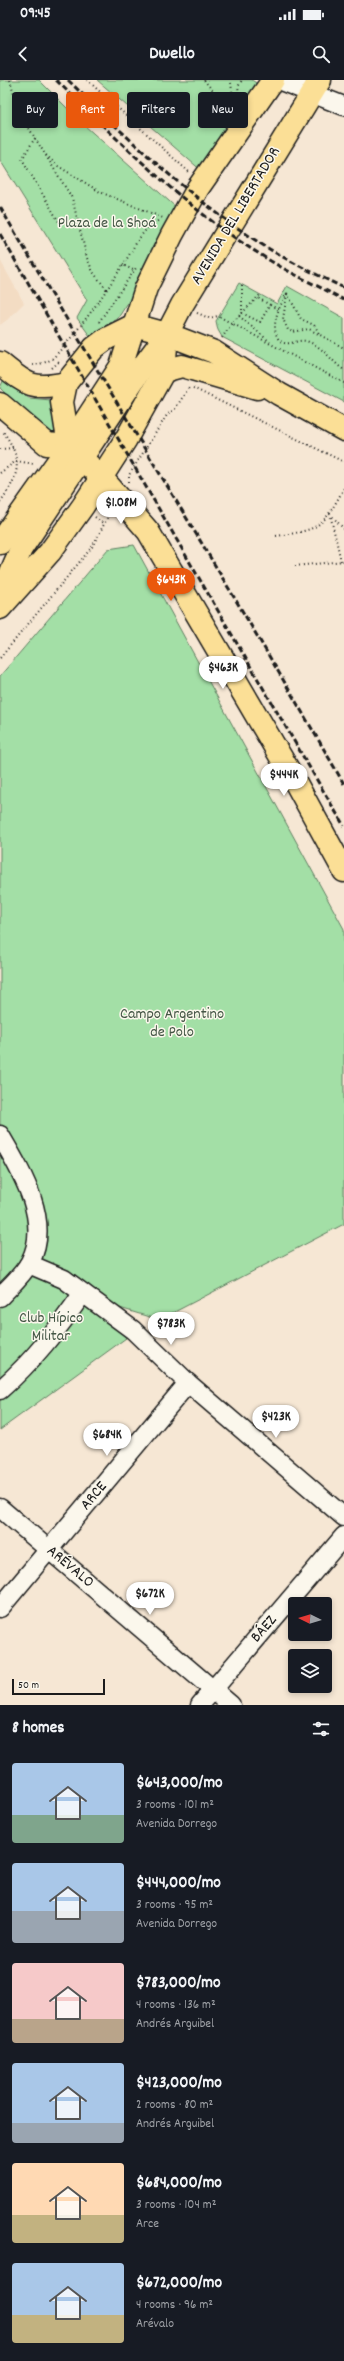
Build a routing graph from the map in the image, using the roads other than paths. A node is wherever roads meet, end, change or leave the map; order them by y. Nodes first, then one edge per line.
1 (273, 80) edge
2 (278, 80) edge
3 (316, 86) edge
4 (344, 106) edge
5 (134, 325) junction
6 (167, 334) junction
7 (0, 363) edge
8 (120, 366) junction
9 (164, 371) junction
10 (66, 383) junction
11 (279, 394) junction
12 (3, 407) edge
13 (344, 430) edge
14 (76, 452) junction
15 (102, 478) junction
16 (0, 543) edge
17 (0, 598) edge
18 (0, 608) edge
19 (344, 871) edge
20 (0, 1135) edge
21 (29, 1264) junction
22 (83, 1293) junction
23 (0, 1297) edge
24 (188, 1383) junction
25 (0, 1390) edge
26 (0, 1508) edge
27 (344, 1517) edge
28 (344, 1536) edge
29 (49, 1550) junction
30 (0, 1608) edge
31 (213, 1689) junction
32 (200, 1705) edge
33 (231, 1705) edge

1 - 5 main road, AVENIDA DEL LIBERTADOR
2 - 3 street
3 - 4 street
3 - 6 main road, AVENIDA DEL LIBERTADOR
5 - 6 main road
5 - 8 main road, AVENIDA DEL LIBERTADOR
5 - 10 main road
6 - 8 main road, AVENIDA DEL LIBERTADOR
6 - 9 main road, AVENIDA DEL LIBERTADOR
6 - 11 main road
6 - 14 main road
7 - 10 main road
8 - 14 main road, AVENIDA DEL LIBERTADOR
9 - 11 main road
9 - 15 main road, AVENIDA DEL LIBERTADOR
10 - 14 main road
11 - 13 main road
12 - 14 main road
14 - 15 main road
14 - 16 main road, AVENIDA DEL LIBERTADOR
14 - 17 main road
15 - 18 main road, AVENIDA DEL LIBERTADOR
15 - 19 main road
20 - 21 street
21 - 22 street
21 - 23 street
22 - 24 street
22 - 25 street
24 - 27 street
24 - 29 street, ARCE
26 - 29 street, ARÉVALO
28 - 31 street, BÁEZ
29 - 30 street, ARCE
29 - 31 street, ARÉVALO
31 - 32 street, BÁEZ
31 - 33 street, ARÉVALO

